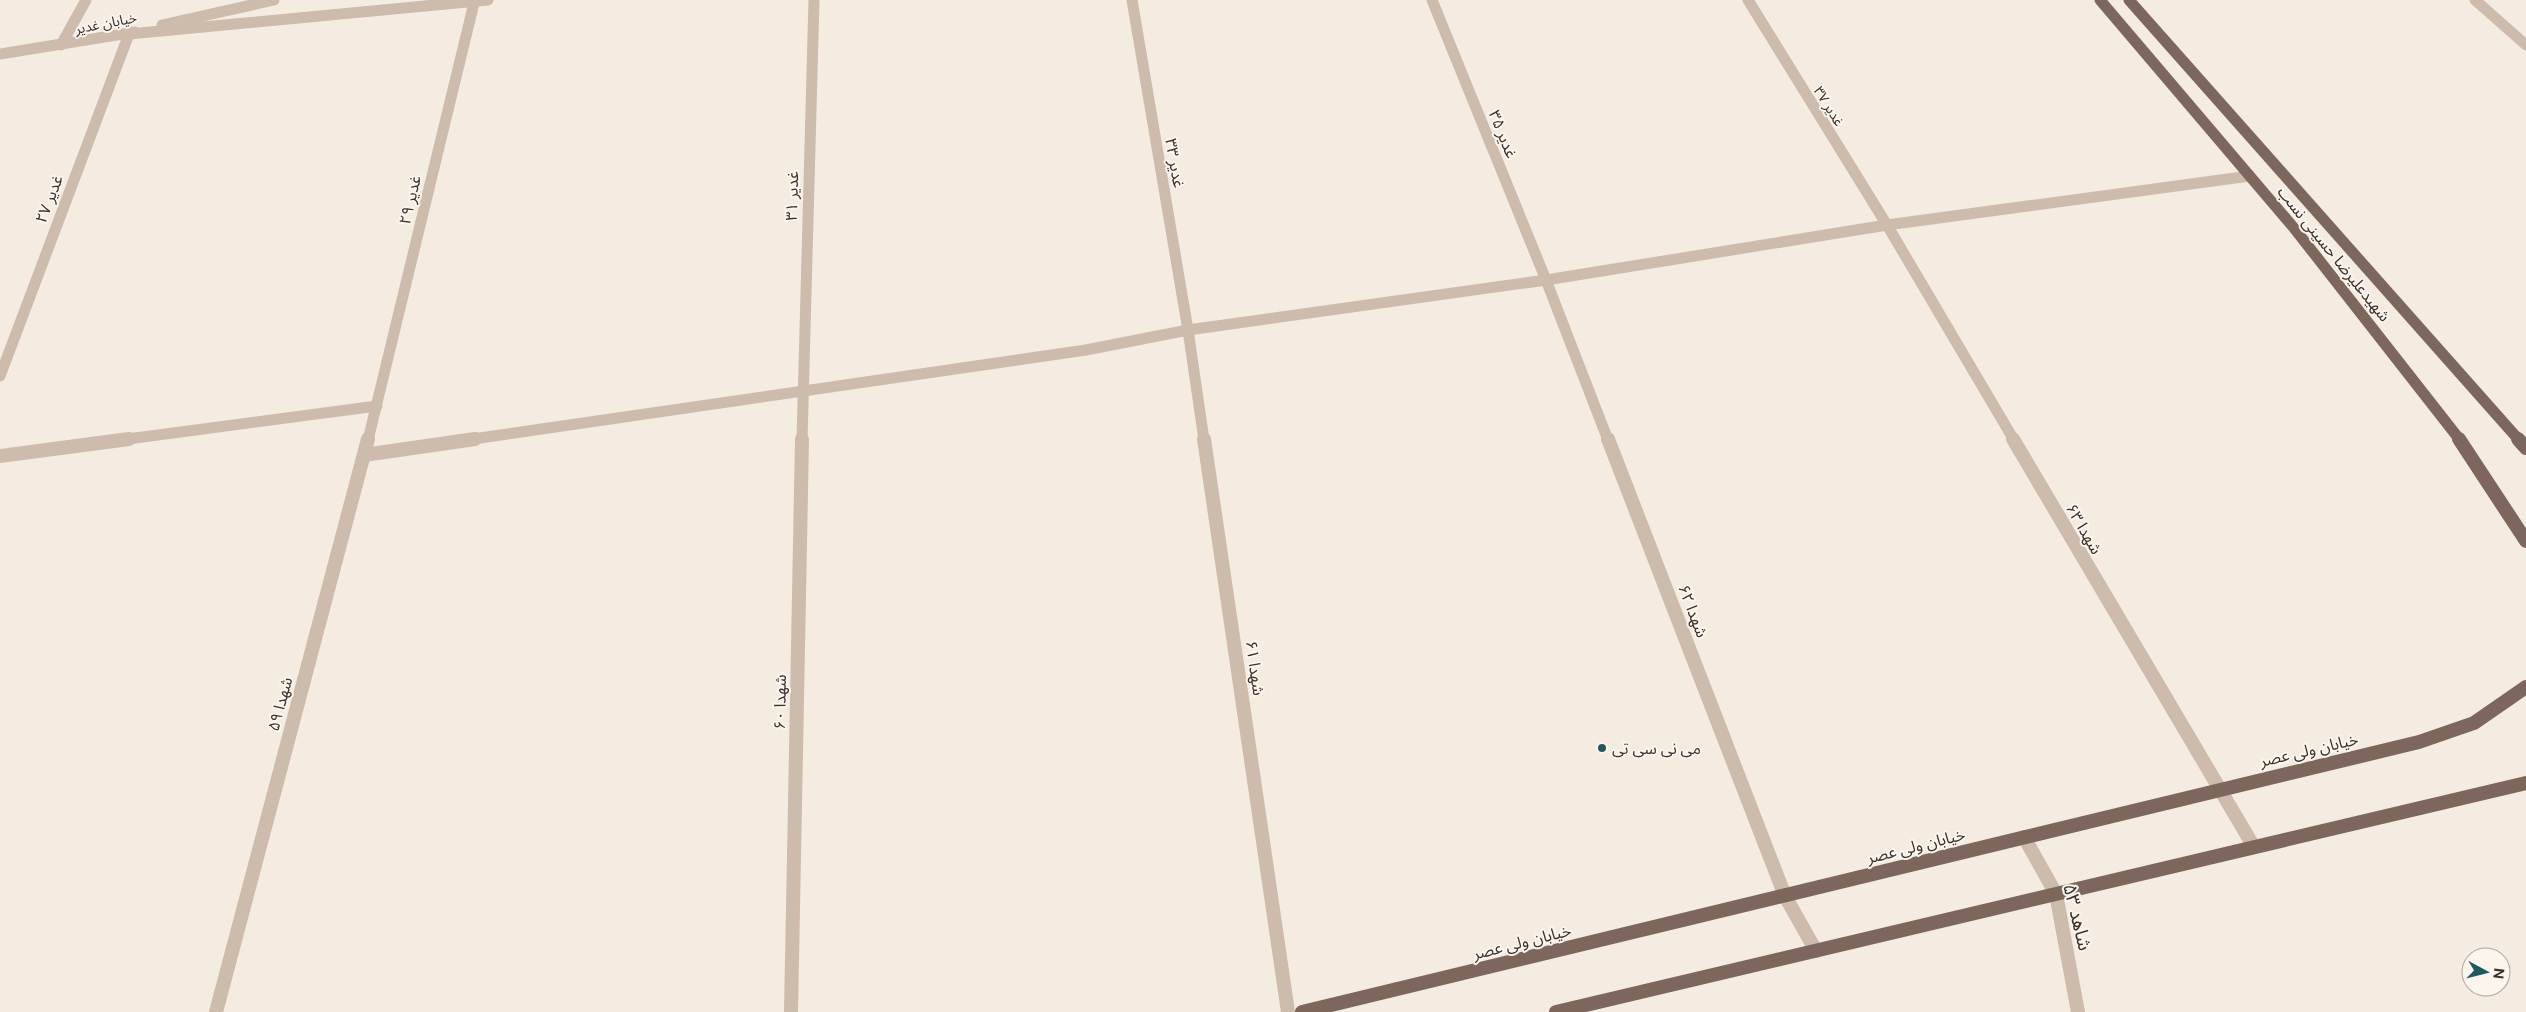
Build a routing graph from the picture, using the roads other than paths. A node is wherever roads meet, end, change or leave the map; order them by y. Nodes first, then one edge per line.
1 (86, 0) edge
2 (274, 0) edge
3 (488, 0) edge
4 (814, 0) edge
5 (1132, 0) edge
6 (1432, 0) edge
7 (1748, 0) edge
8 (2100, 0) edge
9 (2129, 0) edge
10 (2475, 0) edge
11 (474, 3) junction
12 (129, 34) junction
13 (61, 45) junction
14 (2526, 45) edge
15 (0, 54) edge
16 (2250, 176) junction
17 (1887, 226) junction
18 (1546, 280) junction
19 (1188, 330) junction
20 (0, 376) edge
21 (803, 392) junction
22 (377, 406) junction
23 (2526, 448) edge
24 (364, 455) junction
25 (0, 456) edge
26 (2526, 541) edge
27 (2526, 687) edge
28 (2526, 783) edge
29 (2218, 790) junction
30 (2024, 837) junction
31 (2254, 847) junction
32 (2056, 894) junction
33 (1785, 896) junction
34 (1816, 951) junction
35 (216, 1012) edge
36 (791, 1012) edge
37 (1288, 1012) edge
38 (1302, 1012) edge
39 (1556, 1012) edge
40 (2078, 1012) edge

1 - 13 street
2 - 12 street, خیابان غدیر
3 - 11 street
4 - 21 street, غدیر ۳۱
5 - 19 street, غدیر ۳۳
6 - 18 street, غدیر ۳۵
7 - 17 street, غدیر ۳۷
8 - 16 main road, شهیدعلیرضا حسینی نسب
9 - 23 main road, شهیدعلیرضا حسینی نسب
10 - 14 street
11 - 12 street
11 - 22 street, غدیر ۲۹
12 - 13 street, خیابان غدیر
12 - 20 street, غدیر ۲۷
13 - 15 street, خیابان غدیر
16 - 17 street
16 - 26 main road, شهیدعلیرضا حسینی نسب
17 - 18 street
17 - 29 street, شهدا ۶۳
18 - 19 street
18 - 33 street, شهدا ۶۲
19 - 21 street
19 - 37 street, شهدا ۶۱
21 - 24 street
21 - 36 street, شهدا ۶۰
22 - 24 street, شهدا ۵۹
22 - 25 street
24 - 35 street, شهدا ۵۹
27 - 29 main road, خیابان ولی عصر
28 - 31 main road
29 - 30 main road, خیابان ولی عصر
29 - 31 street, شهدا ۶۳
30 - 32 street, شاهد ۵۳
30 - 33 main road, خیابان ولی عصر
31 - 32 main road
32 - 34 main road
32 - 40 street, شاهد ۵۳
33 - 34 street, شهدا ۶۲
33 - 38 main road, خیابان ولی عصر
34 - 39 main road

